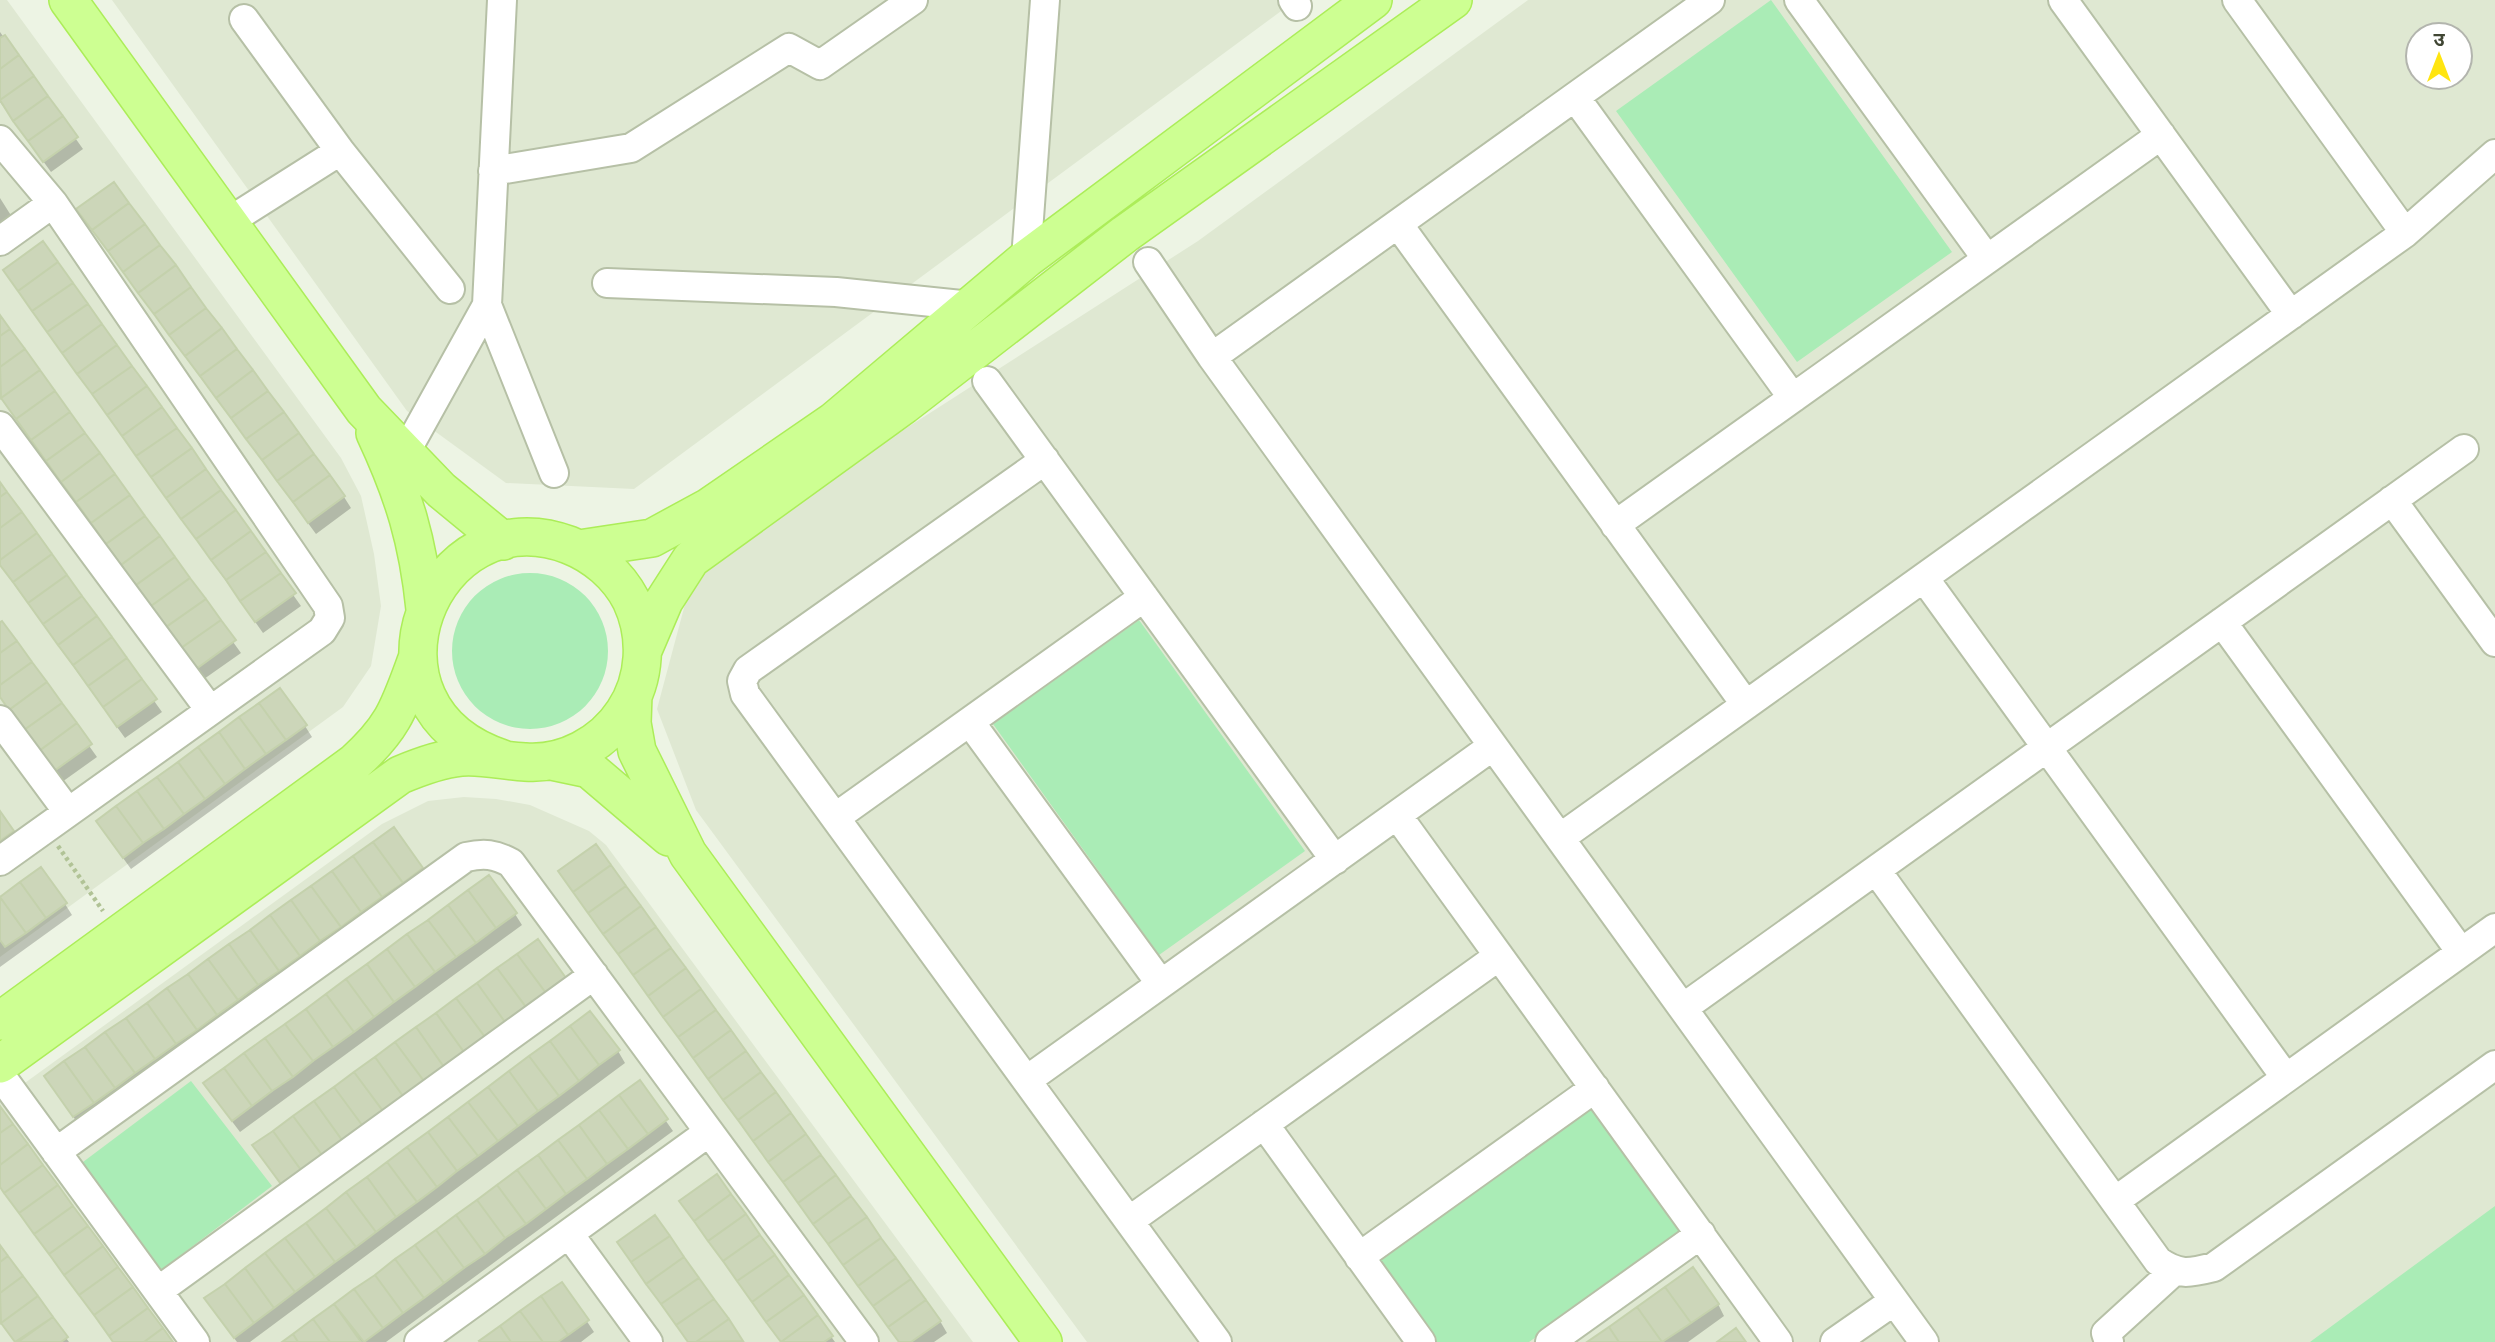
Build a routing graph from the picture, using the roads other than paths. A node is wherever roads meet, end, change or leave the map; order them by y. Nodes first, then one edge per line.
1 (68, 0) edge
2 (502, 0) edge
3 (913, 0) edge
4 (1045, 0) edge
5 (1373, 0) edge
6 (1453, 0) edge
7 (1710, 0) edge
8 (1799, 0) edge
9 (2063, 0) edge
10 (2237, 0) edge
11 (244, 19) dead end
12 (1575, 97) junction
13 (2161, 135) junction
14 (0, 140) edge
15 (340, 151) junction
16 (2495, 154) edge
17 (493, 171) junction
18 (52, 203) junction
19 (228, 222) junction
20 (1398, 224) junction
21 (2405, 233) junction
22 (0, 240) edge
23 (1027, 259) junction
24 (1987, 260) junction
25 (1148, 262) dead end
26 (607, 283) dead end
27 (450, 289) dead end
28 (487, 305) junction
29 (971, 306) junction
30 (2291, 315) junction
31 (1212, 357) junction
32 (988, 381) dead end
33 (1793, 398) junction
34 (364, 410) junction
35 (0, 426) edge
36 (2464, 449) dead end
37 (405, 453) junction
38 (1045, 460) junction
39 (554, 474) dead end
40 (2392, 500) junction
41 (1615, 525) junction
42 (503, 541) junction
43 (579, 549) junction
44 (1924, 578) junction
45 (1144, 597) junction
46 (425, 609) junction
47 (2222, 622) junction
48 (2495, 642) edge
49 (643, 650) junction
50 (417, 659) junction
51 (633, 695) junction
52 (1745, 705) junction
53 (210, 710) junction
54 (0, 720) edge
55 (970, 722) junction
56 (1493, 746) junction
57 (2047, 748) junction
58 (503, 759) junction
59 (551, 761) junction
60 (1397, 815) junction
61 (836, 817) junction
62 (56, 820) junction
63 (1560, 838) junction
64 (688, 854) junction
65 (1335, 860) junction
66 (0, 861) edge
67 (1876, 870) junction
68 (2495, 928) edge
69 (2461, 952) junction
70 (1499, 956) junction
71 (594, 975) junction
72 (1161, 984) junction
73 (1683, 1009) junction
74 (0, 1021) edge
75 (2495, 1065) edge
76 (3, 1074) edge
77 (2286, 1078) junction
78 (1027, 1080) junction
79 (1595, 1088) junction
80 (1264, 1124) junction
81 (709, 1132) junction
82 (56, 1152) junction
83 (2115, 1200) junction
84 (1129, 1221) junction
85 (569, 1234) junction
86 (1701, 1234) junction
87 (1359, 1257) junction
88 (2173, 1272) junction
89 (158, 1291) junction
90 (1894, 1301) junction
91 (195, 1342) edge
92 (419, 1342) edge
93 (648, 1342) edge
94 (864, 1342) edge
95 (1042, 1342) edge
96 (1217, 1342) edge
97 (1421, 1342) edge
98 (1550, 1342) edge
99 (1778, 1342) edge
100 (1835, 1342) edge
101 (1924, 1342) edge
102 (2109, 1342) edge

1 - 19 main road
2 - 17 street
3 - 17 street
4 - 23 street
5 - 23 main road
6 - 49 main road
7 - 12 street
8 - 24 street
9 - 13 street
10 - 21 street
11 - 15 street
12 - 20 street
12 - 33 street
13 - 24 street
13 - 30 street
14 - 18 street
15 - 19 street
15 - 27 street
16 - 21 street
17 - 28 street
18 - 22 street
18 - 53 street
19 - 34 main road
20 - 31 street
20 - 41 street
21 - 30 street
23 - 29 main road
24 - 33 street
25 - 31 street
26 - 29 street
28 - 37 street
28 - 39 street
29 - 43 main road
30 - 44 street
31 - 56 street
32 - 38 street
33 - 41 street
34 - 37 main road
34 - 46 main road
35 - 53 street
36 - 40 street
37 - 42 main road
38 - 45 street
38 - 61 street
40 - 47 street
40 - 48 street
41 - 52 street
42 - 43 main road
42 - 46 main road
43 - 49 main road
44 - 52 street
44 - 57 street
45 - 55 street
45 - 65 street
46 - 50 main road
47 - 57 street
47 - 69 street
49 - 51 main road
50 - 58 main road
50 - 74 main road
51 - 59 main road
51 - 64 main road
52 - 63 street
53 - 62 street
54 - 62 street
55 - 61 street
55 - 72 street
56 - 60 street
56 - 63 street
57 - 67 street
57 - 77 street
58 - 59 main road
58 - 76 main road
59 - 64 main road
60 - 65 street
60 - 70 street
61 - 78 street
62 - 66 street
63 - 73 street
64 - 95 main road
65 - 72 street
67 - 73 street
67 - 83 street
68 - 69 street
69 - 77 street
70 - 79 street
70 - 80 street
71 - 81 street
71 - 82 street
71 - 89 street
72 - 78 street
73 - 90 street
75 - 88 street
76 - 82 street
77 - 83 street
78 - 84 street
79 - 86 street
79 - 87 street
80 - 84 street
80 - 87 street
81 - 85 street
81 - 94 street
82 - 89 street
83 - 88 street
84 - 96 street
85 - 92 street
85 - 93 street
86 - 98 street
86 - 99 street
87 - 97 street
88 - 102 street
89 - 91 street
90 - 100 street
90 - 101 street

